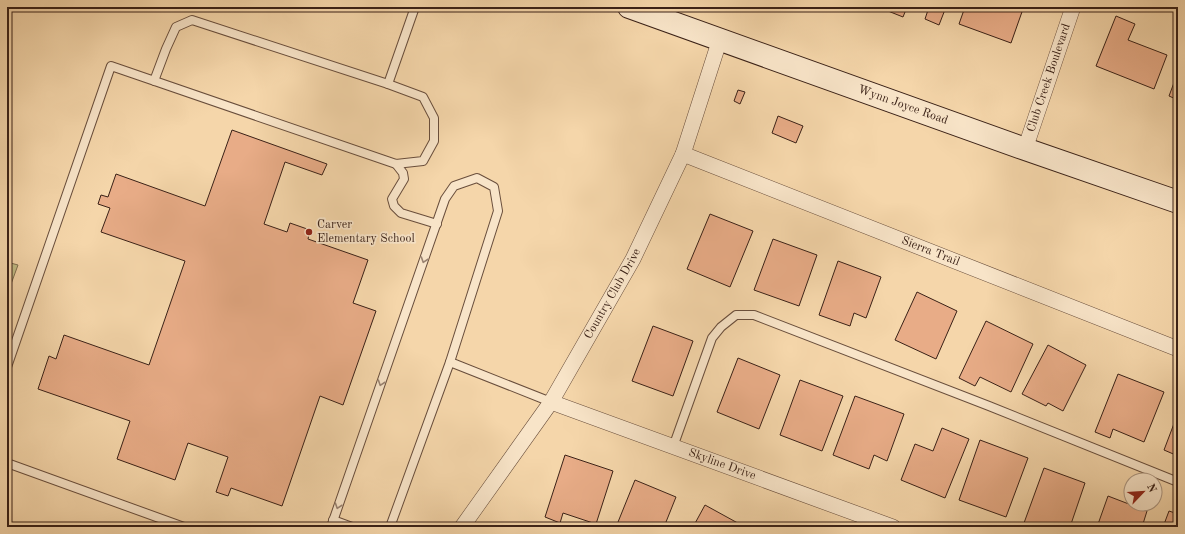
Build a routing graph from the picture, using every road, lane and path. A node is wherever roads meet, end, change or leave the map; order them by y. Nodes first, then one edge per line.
1 (415, 7) edge
2 (629, 7) edge
3 (1073, 7) edge
4 (720, 39) junction
5 (154, 81) junction
6 (388, 84) junction
7 (1025, 149) junction
8 (683, 154) junction
9 (396, 164) junction
10 (1178, 202) edge
11 (436, 224) junction
12 (1178, 349) edge
13 (450, 362) junction
14 (7, 368) edge
15 (551, 402) junction
16 (673, 446) junction
17 (7, 463) edge
18 (1178, 482) edge
19 (332, 524) edge
20 (184, 527) edge
21 (352, 527) edge
22 (390, 527) edge
23 (462, 527) edge
24 (893, 527) edge

1 - 6 lane
2 - 4 street, Wynn Joyce Road
3 - 7 street, Club Creek Boulevard
4 - 7 street, Wynn Joyce Road
4 - 8 street, Country Club Drive
5 - 6 lane
5 - 9 lane
5 - 14 lane
6 - 9 lane
7 - 10 street, Wynn Joyce Road
8 - 12 street, Sierra Trail
8 - 15 street, Country Club Drive
9 - 11 lane
11 - 13 lane
11 -> 19 lane
13 - 15 lane
13 - 22 lane
15 - 16 street, Skyline Drive
15 - 23 street, Country Club Drive
16 - 18 lane
16 - 24 street, Skyline Drive
17 - 20 lane
19 - 21 lane

